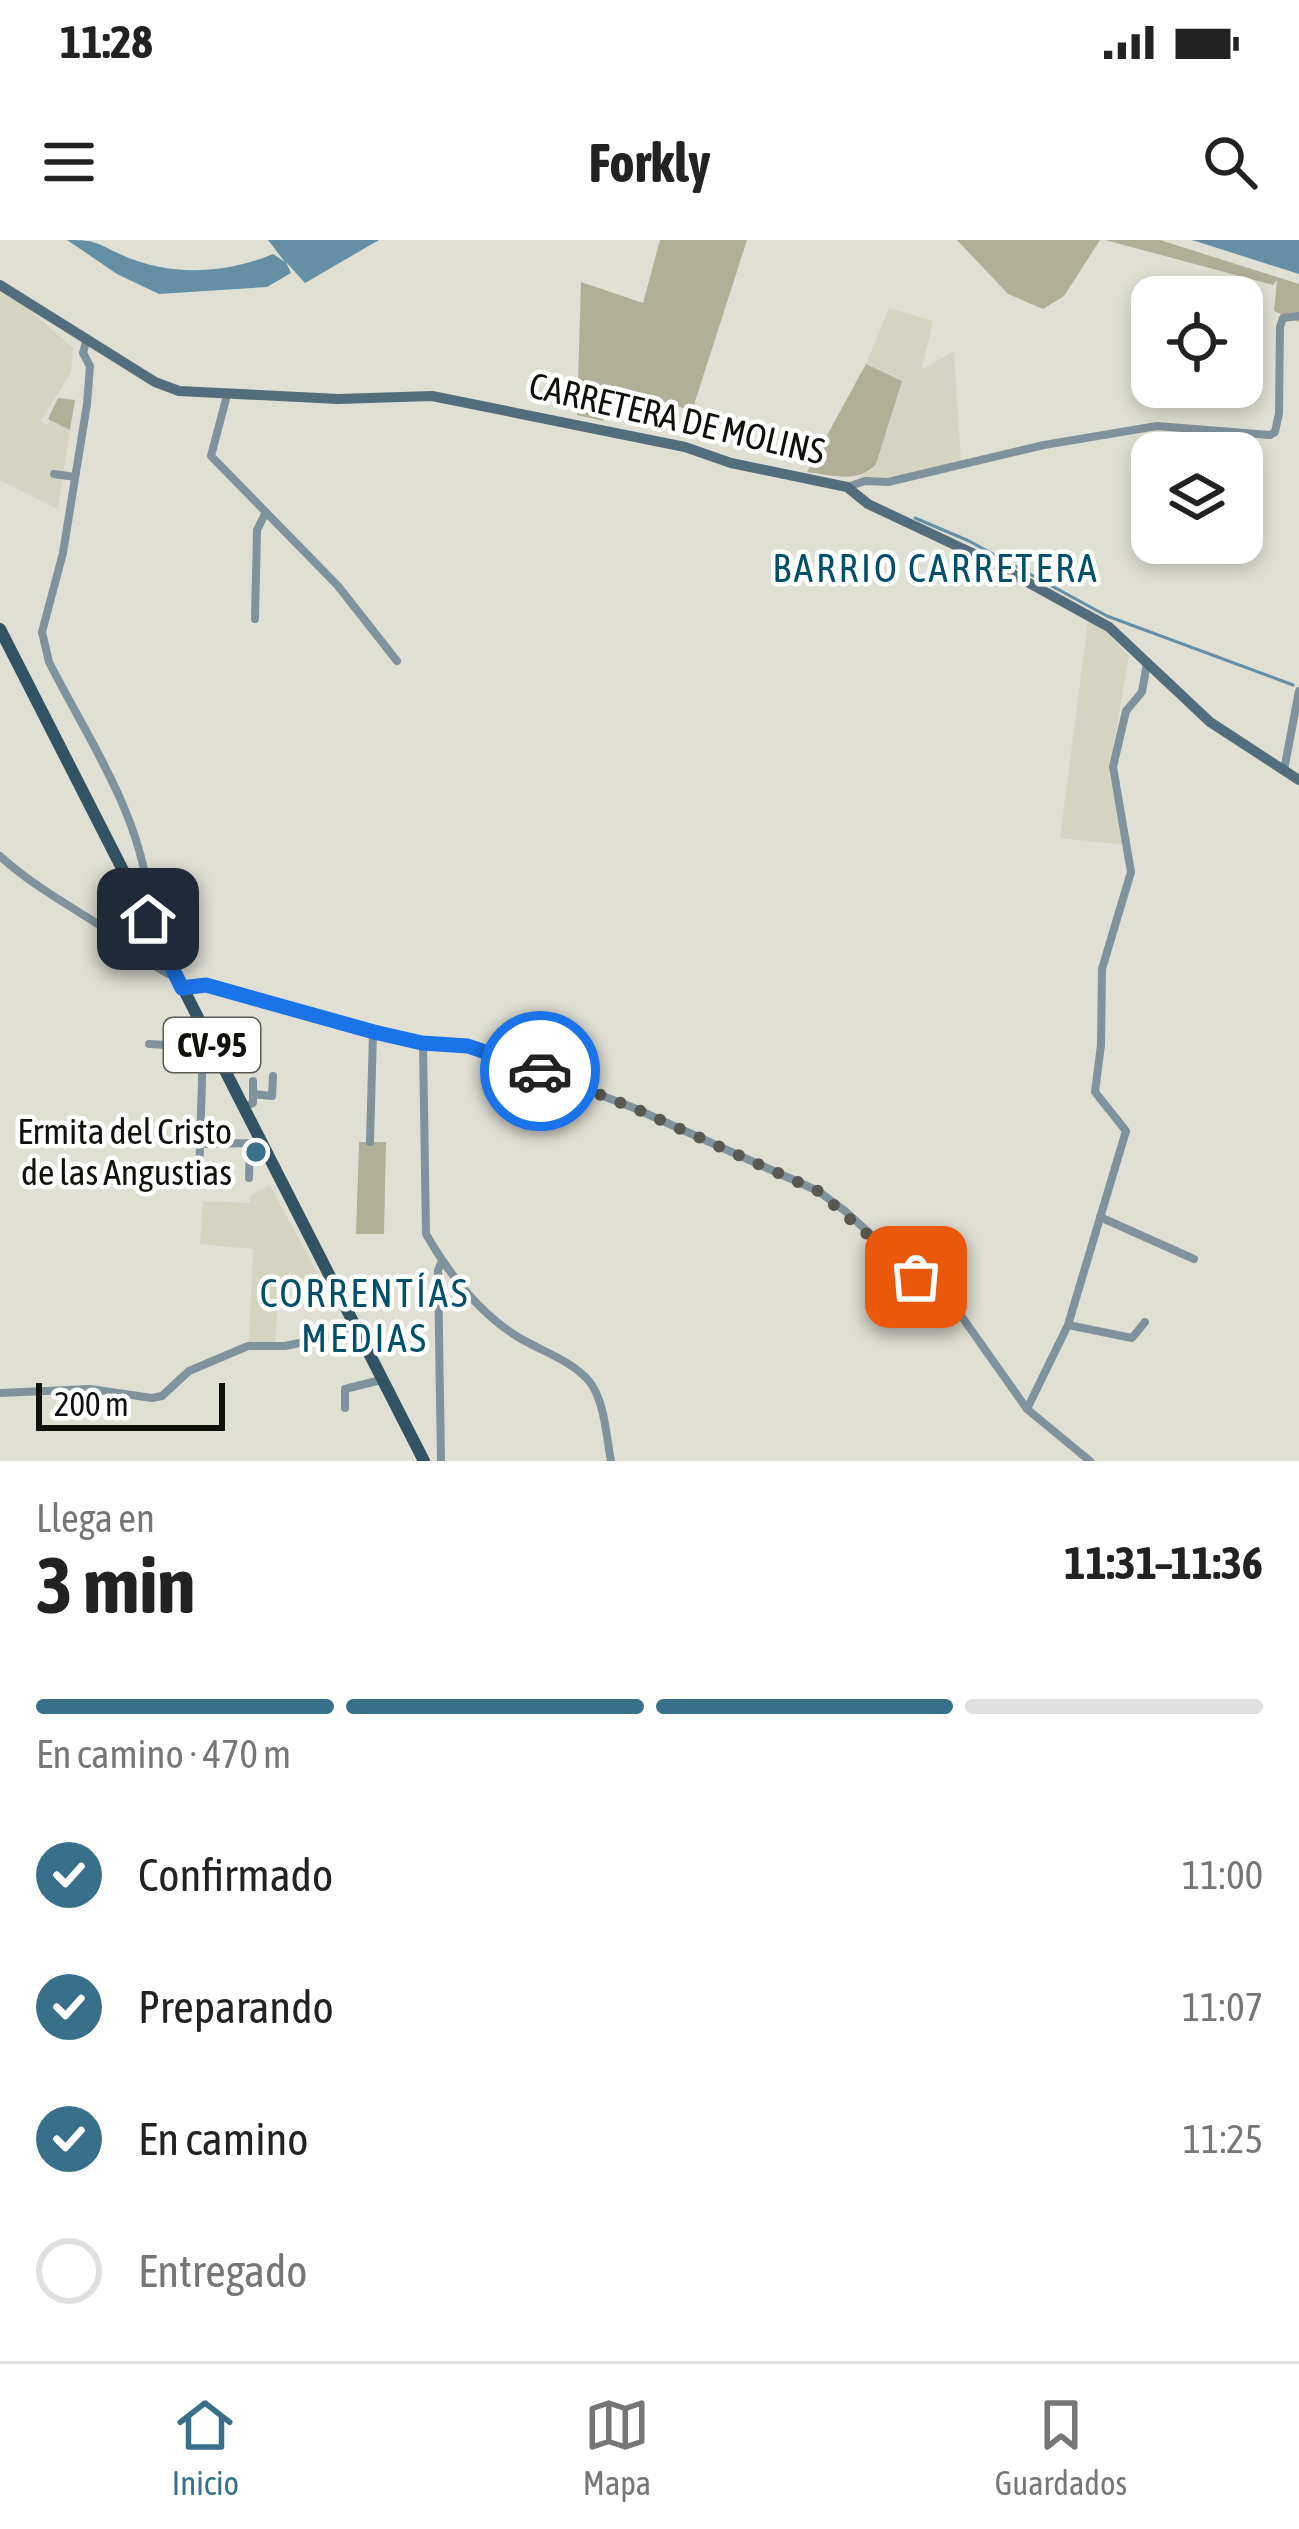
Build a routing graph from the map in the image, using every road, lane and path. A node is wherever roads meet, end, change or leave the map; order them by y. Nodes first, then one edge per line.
1 (0, 285) edge
2 (1299, 316) edge
3 (86, 338) junction
4 (227, 395) junction
5 (54, 474) dead end
6 (75, 477) junction
7 (847, 487) junction
8 (265, 514) junction
9 (255, 619) dead end
10 (0, 629) edge
11 (397, 662) dead end
12 (1147, 663) junction
13 (1299, 691) edge
14 (1284, 771) junction
15 (1299, 779) edge
16 (0, 856) edge
17 (149, 921) junction
18 (131, 946) junction
19 (180, 983) junction
20 (374, 1032) junction
21 (422, 1043) junction
22 (148, 1044) dead end
23 (208, 1048) junction
24 (273, 1076) dead end
25 (253, 1081) dead end
26 (253, 1094) junction
27 (244, 1108) junction
28 (370, 1142) dead end
29 (200, 1144) junction
30 (256, 1145) junction
31 (249, 1178) dead end
32 (199, 1179) dead end
33 (1100, 1217) junction
34 (1194, 1259) dead end
35 (442, 1261) junction
36 (1145, 1322) dead end
37 (1068, 1325) junction
38 (357, 1331) junction
39 (381, 1380) junction
40 (0, 1393) edge
41 (345, 1408) dead end
42 (1028, 1409) junction
43 (1072, 1448) junction
44 (424, 1461) edge
45 (441, 1461) edge
46 (611, 1461) edge
47 (1072, 1461) edge
48 (1090, 1461) edge

1 - 3 street, CARRETERA DE MOLINS
2 - 7 street
3 - 4 street, CARRETERA DE MOLINS
3 - 6 street
4 - 7 street, CARRETERA DE MOLINS
4 - 8 street
5 - 6 street
6 - 17 street
7 - 12 street, CARRETERA DE MOLINS
8 - 9 street
8 - 11 street
10 - 17 main road, CV-95
12 - 14 street, CARRETERA DE MOLINS
12 - 33 street
13 - 14 street
14 - 15 street, CARRETERA DE MOLINS
16 - 18 street
17 - 18 street
17 - 19 main road, CV-95
18 - 19 street
19 - 20 street
19 - 23 main road, CV-95
20 - 21 street
20 - 28 street
21 - 35 street
21 - 42 street
22 - 23 street
23 - 27 main road, CV-95
23 - 29 street
24 - 26 street
25 - 26 street
26 - 27 street
27 - 30 main road, CV-95
29 - 30 street
29 - 32 street
30 - 31 street
30 - 38 main road, CV-95
33 - 34 street
33 - 37 street
35 - 45 street
35 - 46 street
36 - 37 street
37 - 42 street
38 - 39 main road, CV-95
38 - 40 street
39 - 41 street
39 - 44 main road, CV-95
42 - 43 street
43 - 47 street
43 - 48 street

